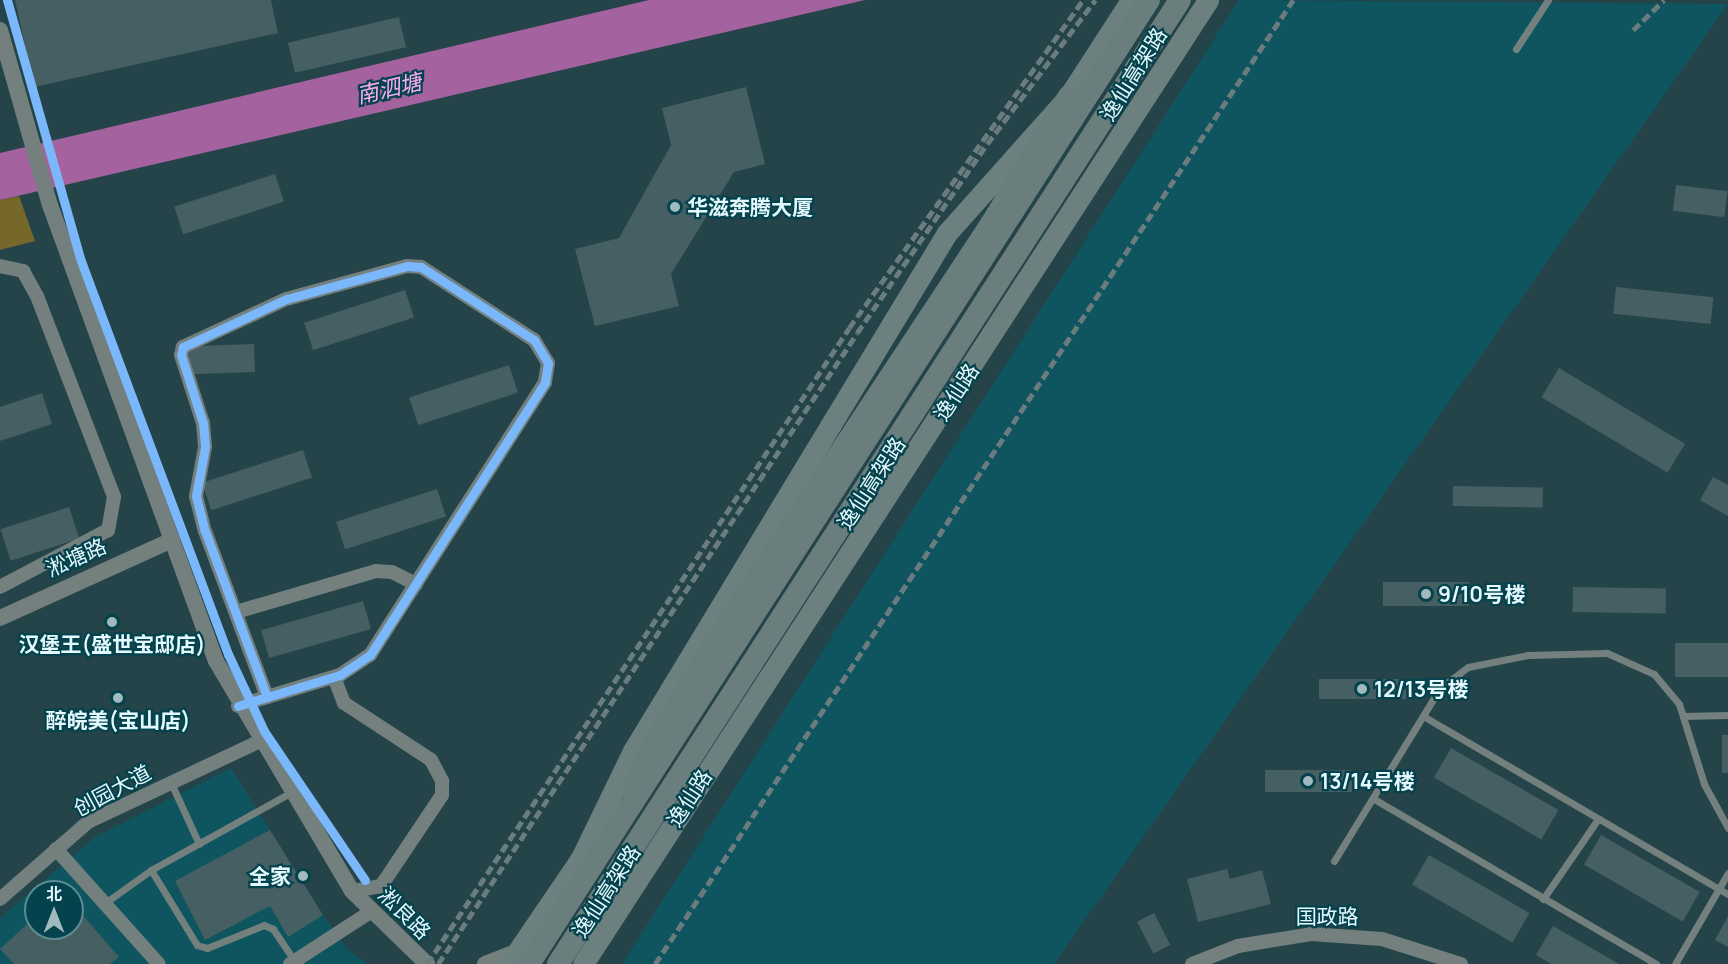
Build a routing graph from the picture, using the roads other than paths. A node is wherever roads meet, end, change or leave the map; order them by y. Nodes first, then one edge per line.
1 (1131, 0) edge
2 (1149, 0) edge
3 (1180, 0) edge
4 (1208, 0) edge
5 (1548, 0) edge
6 (0, 30) edge
7 (1516, 49) dead end
8 (1069, 96) junction
9 (0, 266) edge
10 (172, 540) junction
11 (416, 584) junction
12 (0, 587) edge
13 (236, 612) junction
14 (0, 618) edge
15 (334, 677) junction
16 (267, 697) junction
17 (238, 706) junction
18 (1728, 715) edge
19 (1423, 716) junction
20 (1683, 716) junction
21 (260, 741) junction
22 (171, 783) junction
23 (290, 793) junction
24 (1374, 799) junction
25 (1724, 818) edge
26 (1598, 819) junction
27 (621, 821) junction
28 (1728, 828) edge
29 (198, 844) junction
30 (56, 849) junction
31 (1335, 861) dead end
32 (151, 870) junction
33 (1728, 873) edge
34 (1718, 888) junction
35 (352, 891) junction
36 (1728, 894) edge
37 (0, 899) edge
38 (1543, 899) junction
39 (105, 903) junction
40 (370, 912) junction
41 (521, 961) edge
42 (292, 962) edge
43 (159, 964) edge
44 (427, 964) edge
45 (485, 964) edge
46 (558, 964) edge
47 (583, 964) edge
48 (1192, 964) edge
49 (1461, 964) edge
50 (1656, 964) edge
51 (1675, 964) edge

1 - 8 main road, 逸仙路
2 - 27 highway, 逸仙高架路, bridge
3 - 46 highway, 逸仙高架路
4 - 47 main road, 逸仙路
5 - 7 lane
6 - 10 street, 淞良路
8 - 27 highway, bridge
8 - 41 main road, 逸仙路
8 - 41 main road, 逸仙路
9 - 12 street
10 - 14 street, 淞塘路
10 - 17 street, 淞良路
11 - 13 street
11 - 13 street
11 - 15 street
13 - 16 street
15 - 16 street
15 - 35 street
16 - 17 street
17 - 21 street, 淞良路
18 - 20 lane
19 - 20 lane
19 - 24 lane
19 - 26 lane
20 - 25 lane
21 - 22 street, 创园大道
21 - 23 street, 淞良路
22 - 29 lane
22 - 30 street, 创园大道
23 - 29 lane
23 - 35 street, 淞良路
24 - 31 lane
24 - 38 lane
25 - 28 lane
26 - 34 lane
26 - 38 lane
27 - 41 highway, 逸仙高架路, bridge
29 - 32 lane
30 - 37 street, 创园大道
30 - 39 street
32 - 39 lane
32 - 42 lane
33 - 34 lane
34 - 36 lane
34 - 51 lane
35 - 40 street, 淞良路
38 - 50 lane
39 - 43 street
40 - 42 street
40 - 44 street, 淞良路
41 - 45 street
48 - 49 street, 国政路

